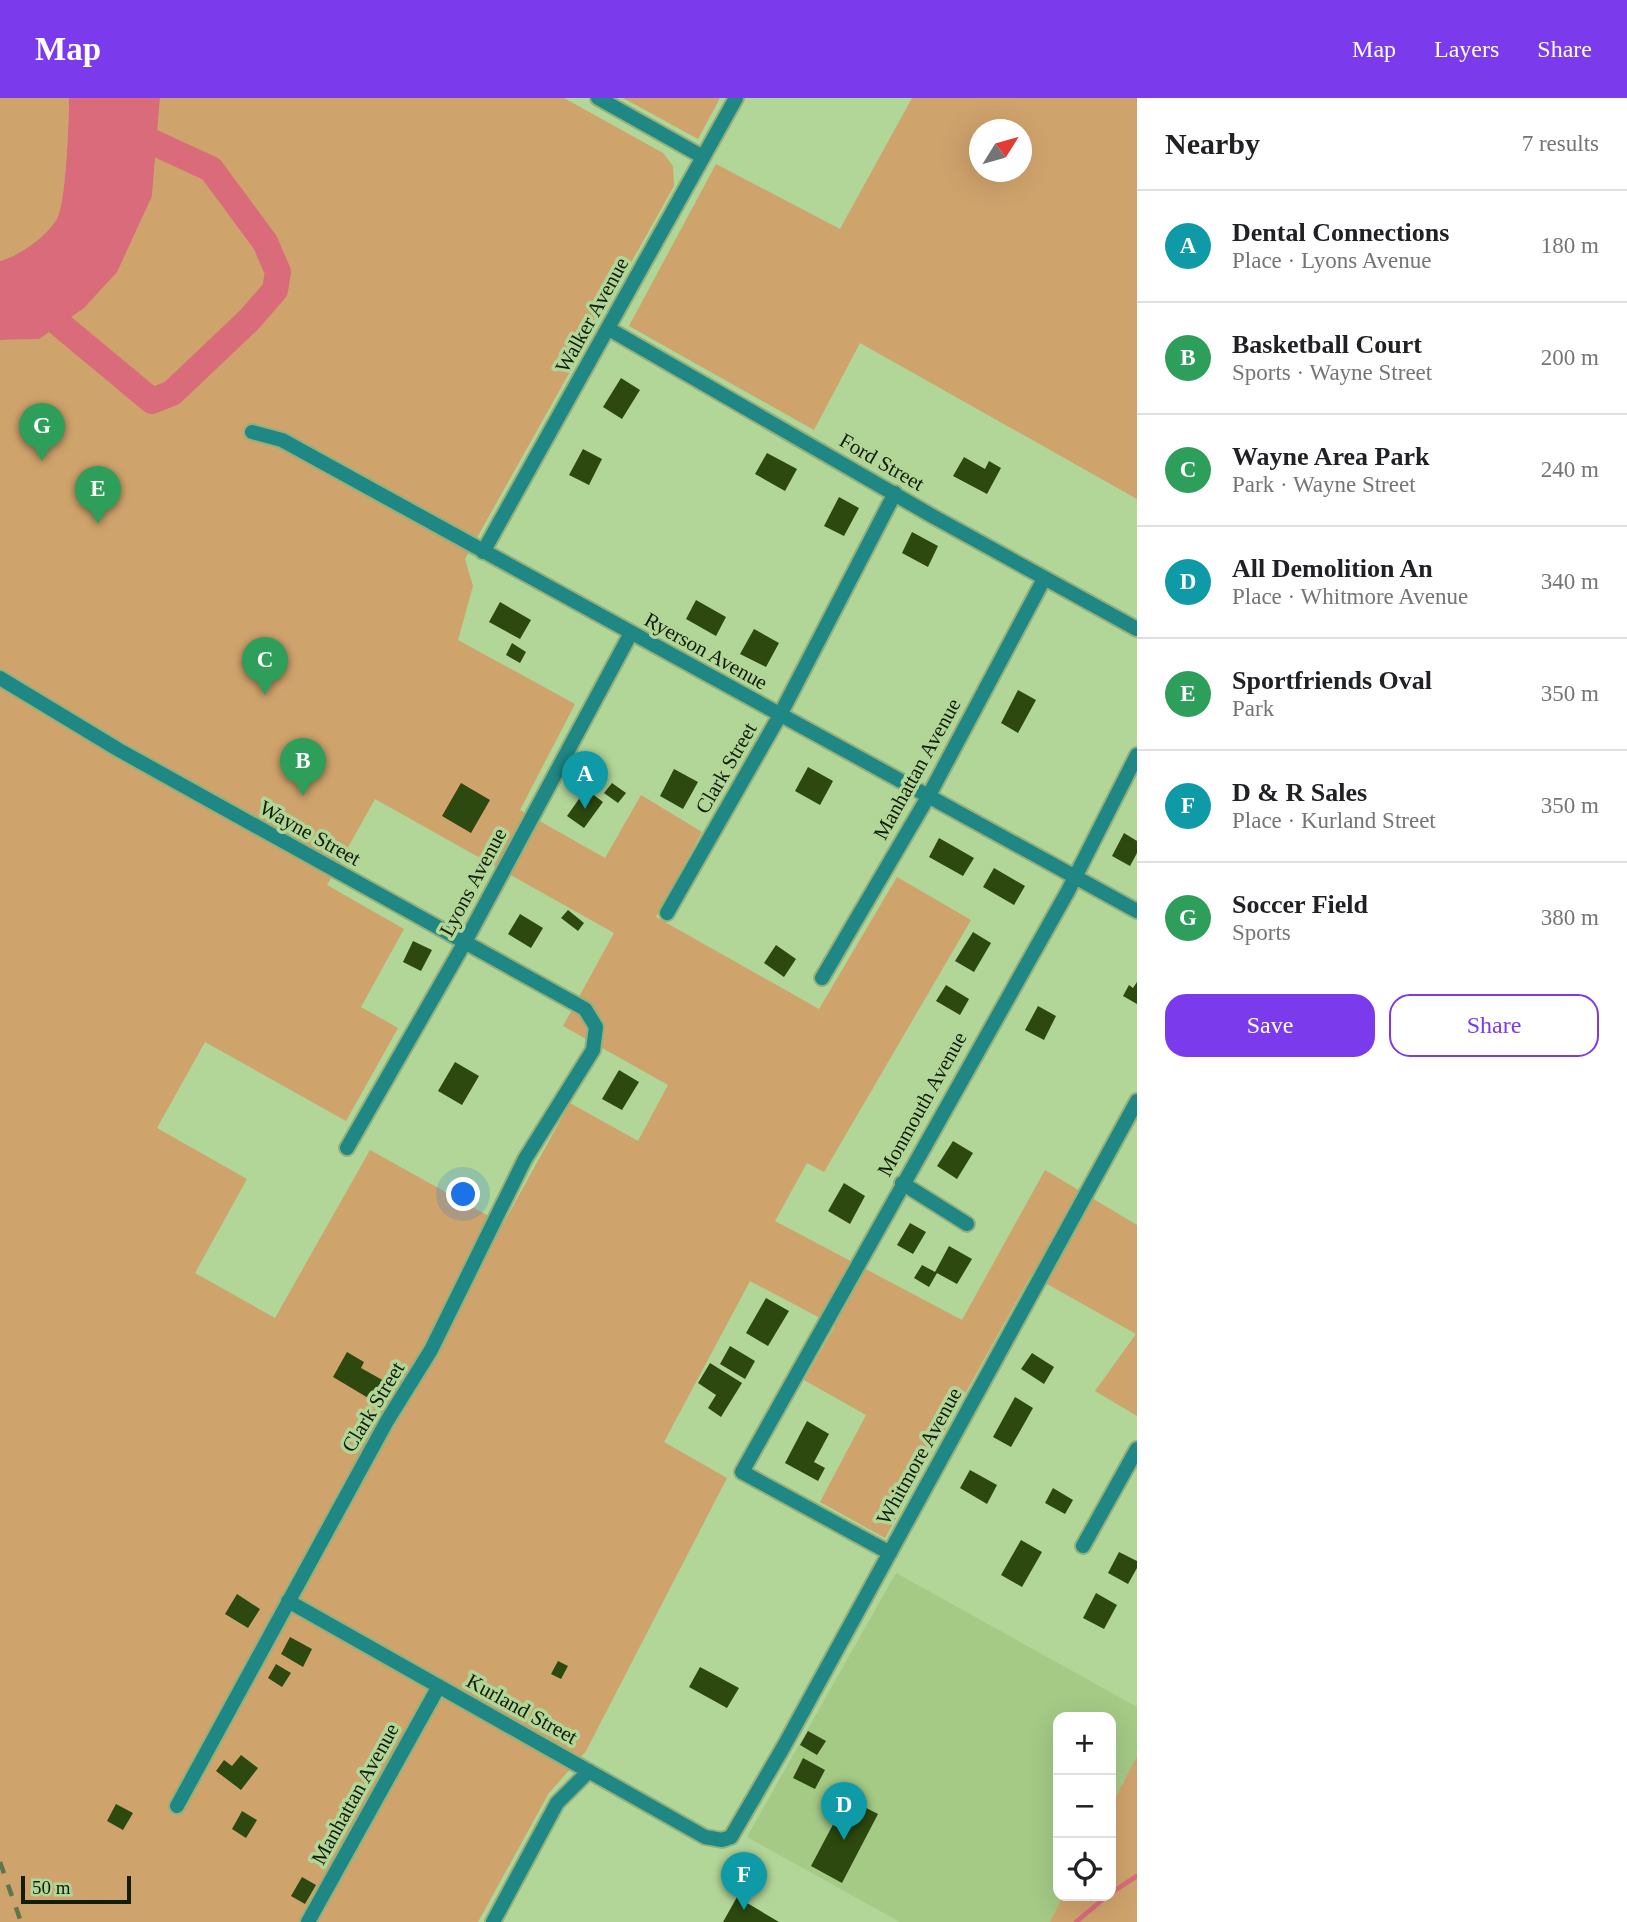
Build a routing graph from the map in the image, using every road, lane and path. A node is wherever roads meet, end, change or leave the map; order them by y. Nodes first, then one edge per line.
1 (598, 98) edge
2 (736, 98) edge
3 (703, 157) junction
4 (609, 329) junction
5 (252, 432) dead end
6 (895, 493) junction
7 (484, 552) junction
8 (1044, 579) junction
9 (1137, 629) edge
10 (631, 633) junction
11 (0, 678) edge
12 (780, 715) junction
13 (1137, 755) edge
14 (928, 797) junction
15 (1076, 877) junction
16 (1137, 911) edge
17 (667, 913) dead end
18 (465, 942) junction
19 (821, 978) dead end
20 (596, 1027) joint
21 (1137, 1101) edge
22 (347, 1147) dead end
23 (902, 1183) junction
24 (967, 1224) dead end
25 (1137, 1449) edge
26 (1083, 1546) dead end
27 (890, 1553) junction
28 (288, 1601) junction
29 (439, 1686) junction
30 (589, 1771) junction
31 (177, 1806) dead end
32 (737, 1831) joint
33 (308, 1922) edge
34 (493, 1922) edge

1 - 3 street
2 - 3 street, Walker Avenue
3 - 4 street, Walker Avenue
4 - 6 street, Ford Street
4 - 7 street, Walker Avenue
5 - 7 street, Ryerson Avenue
6 - 8 street, Ford Street
6 - 12 street, Clark Street
7 - 10 street, Ryerson Avenue
8 - 9 street, Ford Street
8 - 14 street, Manhattan Avenue
10 - 12 street, Ryerson Avenue
10 - 18 street, Lyons Avenue
11 - 18 street, Wayne Street
12 - 14 street, Ryerson Avenue
12 - 17 street, Clark Street
13 - 15 street, Monmouth Avenue
14 - 15 street, Ryerson Avenue
14 - 19 street, Manhattan Avenue
15 - 16 street, Ryerson Avenue
15 - 23 street, Monmouth Avenue
18 - 20 street, Wayne Street
18 - 22 street, Lyons Avenue
20 - 28 street, Clark Street
21 - 27 street, Whitmore Avenue
23 - 24 street
23 - 27 street, Monmouth Avenue
25 - 26 street
27 - 32 street, Whitmore Avenue
28 - 29 street, Kurland Street
28 - 31 street, Clark Street
29 - 30 street, Kurland Street
29 - 33 street, Manhattan Avenue
30 - 32 street, Kurland Street
30 - 34 street

